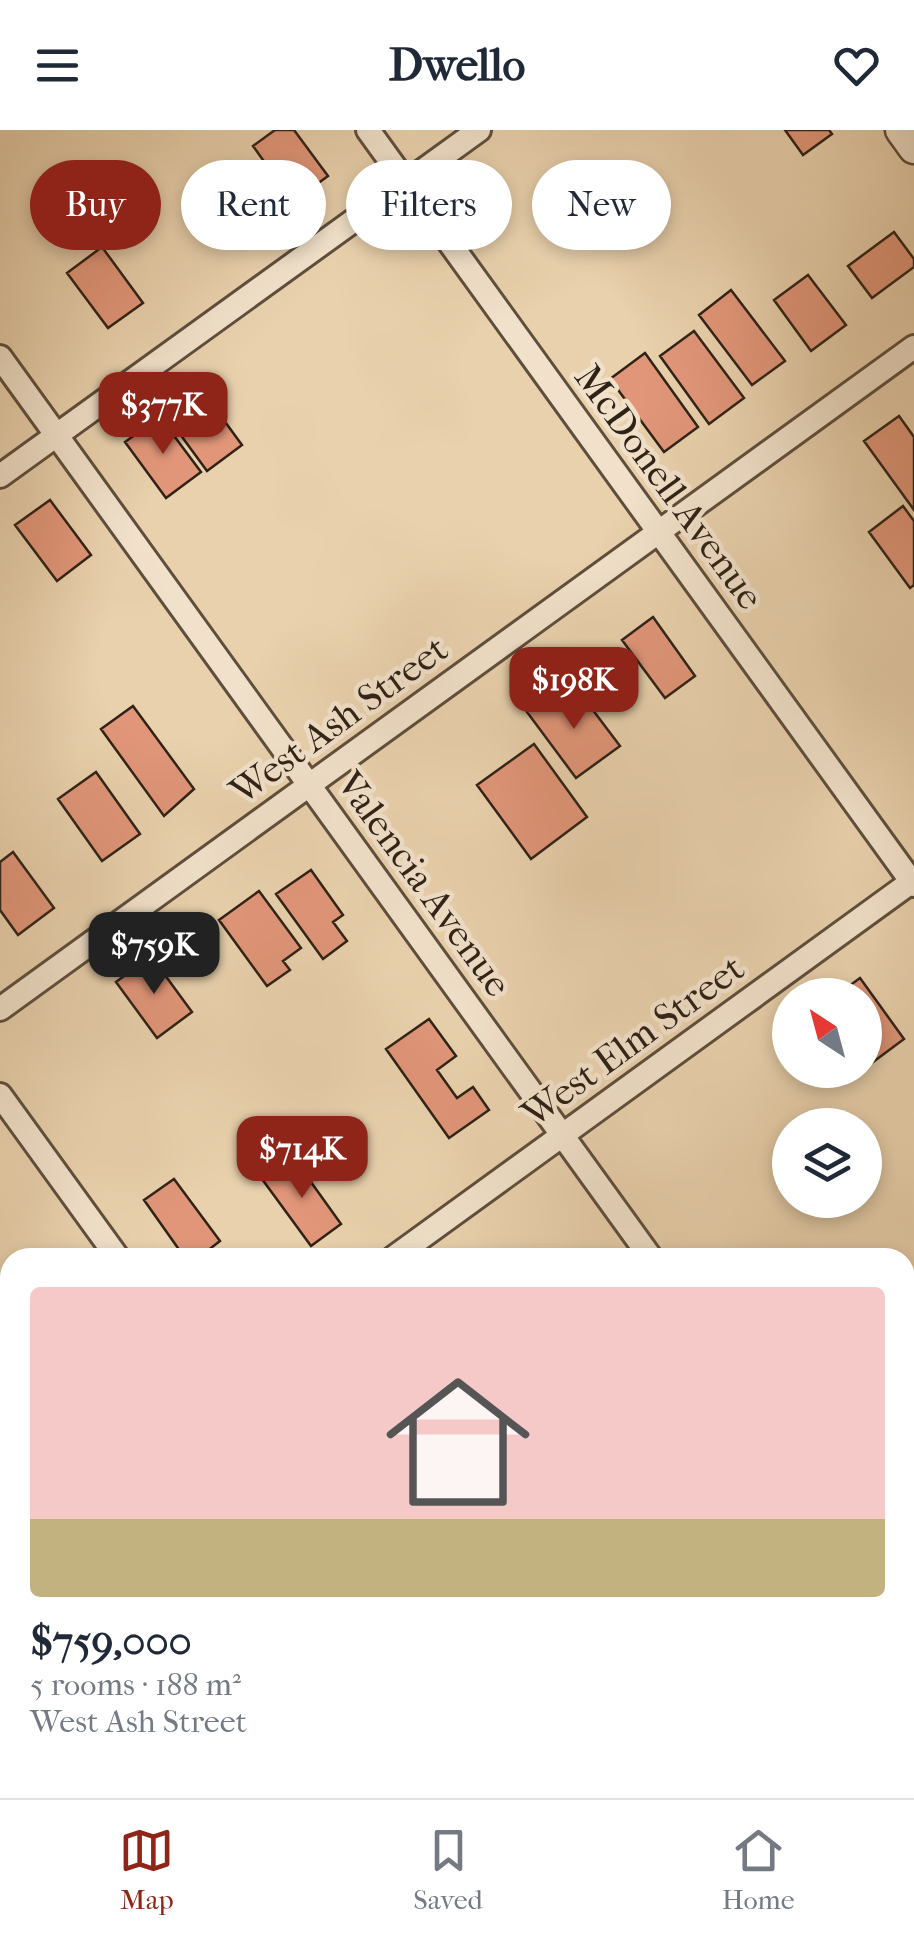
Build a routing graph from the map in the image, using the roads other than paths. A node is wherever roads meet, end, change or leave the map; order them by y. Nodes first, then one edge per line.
1 (368, 130) edge
2 (479, 130) edge
3 (901, 130) edge
4 (914, 148) edge
5 (390, 160) edge
6 (437, 160) edge
7 (346, 225) edge
8 (455, 250) edge
9 (914, 347) edge
10 (0, 357) edge
11 (56, 435) junction
12 (0, 476) edge
13 (658, 532) junction
14 (309, 786) junction
15 (913, 882) edge
16 (0, 1010) edge
17 (0, 1095) edge
18 (562, 1135) junction
19 (111, 1248) edge
20 (407, 1248) edge
21 (645, 1248) edge

1 - 5 street, McDonell Avenue
2 - 6 street
3 - 4 street
7 - 11 street
8 - 13 street, McDonell Avenue
9 - 13 street, West Ash Street
10 - 11 street, Valencia Avenue
11 - 12 street
11 - 14 street, Valencia Avenue
13 - 14 street, West Ash Street
13 - 15 street, McDonell Avenue
14 - 16 street, West Ash Street
14 - 18 street, Valencia Avenue
15 - 18 street, West Elm Street
17 - 19 street
18 - 20 street, West Elm Street
18 - 21 street, Valencia Avenue

